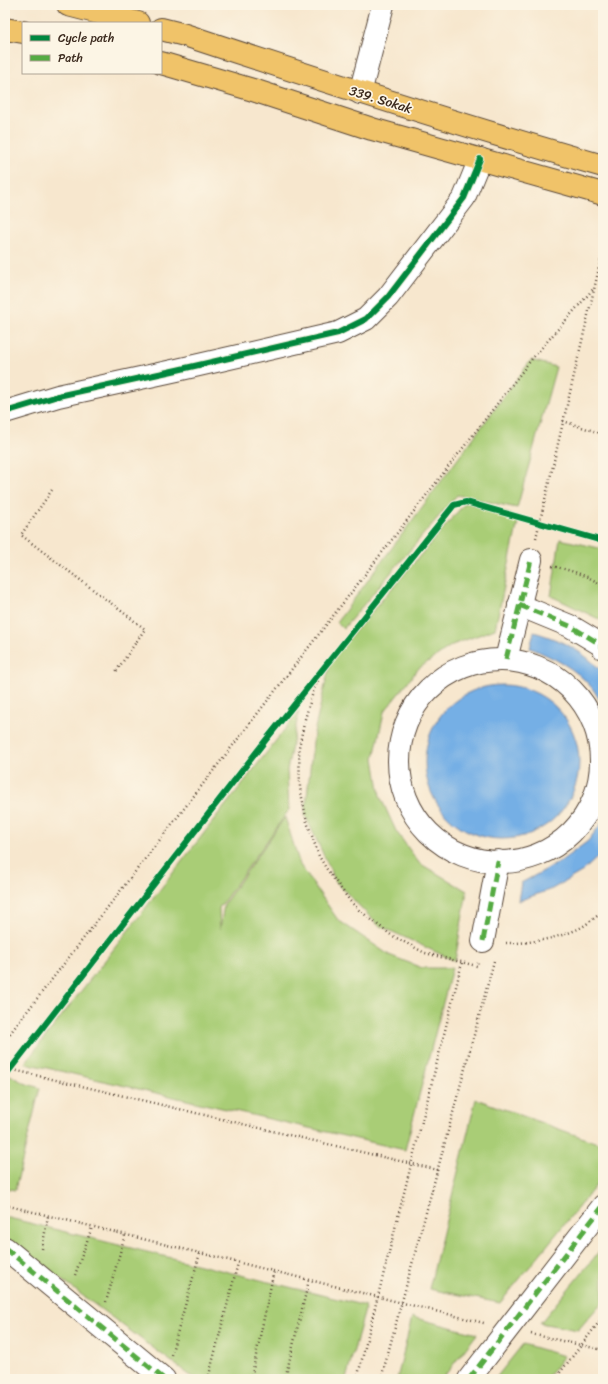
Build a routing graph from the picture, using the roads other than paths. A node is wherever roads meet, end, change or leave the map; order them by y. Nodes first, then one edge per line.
1 (68, 5) edge
2 (383, 5) edge
3 (134, 22) edge
4 (5, 28) edge
5 (162, 29) edge
6 (22, 32) edge
7 (162, 63) edge
8 (360, 93) junction
9 (480, 159) junction
10 (603, 166) edge
11 (603, 194) edge
12 (5, 412) edge
13 (530, 560) road end
14 (519, 605) junction
15 (603, 648) edge
16 (506, 659) junction
17 (601, 740) edge
18 (498, 861) junction
19 (491, 942) road end
20 (603, 1206) edge
21 (5, 1248) edge
22 (164, 1379) edge
23 (469, 1379) edge

1 - 3 main road
2 - 8 street
4 - 6 main road
5 - 8 main road, 339. Sokak
7 - 9 main road
8 - 10 main road, 339. Sokak
9 - 11 main road
9 - 12 street
13 - 14 street
14 - 15 street
14 - 16 street
16 - 17 street
16 - 18 street
17 - 18 street
18 - 19 street
20 - 23 street
21 - 22 street

